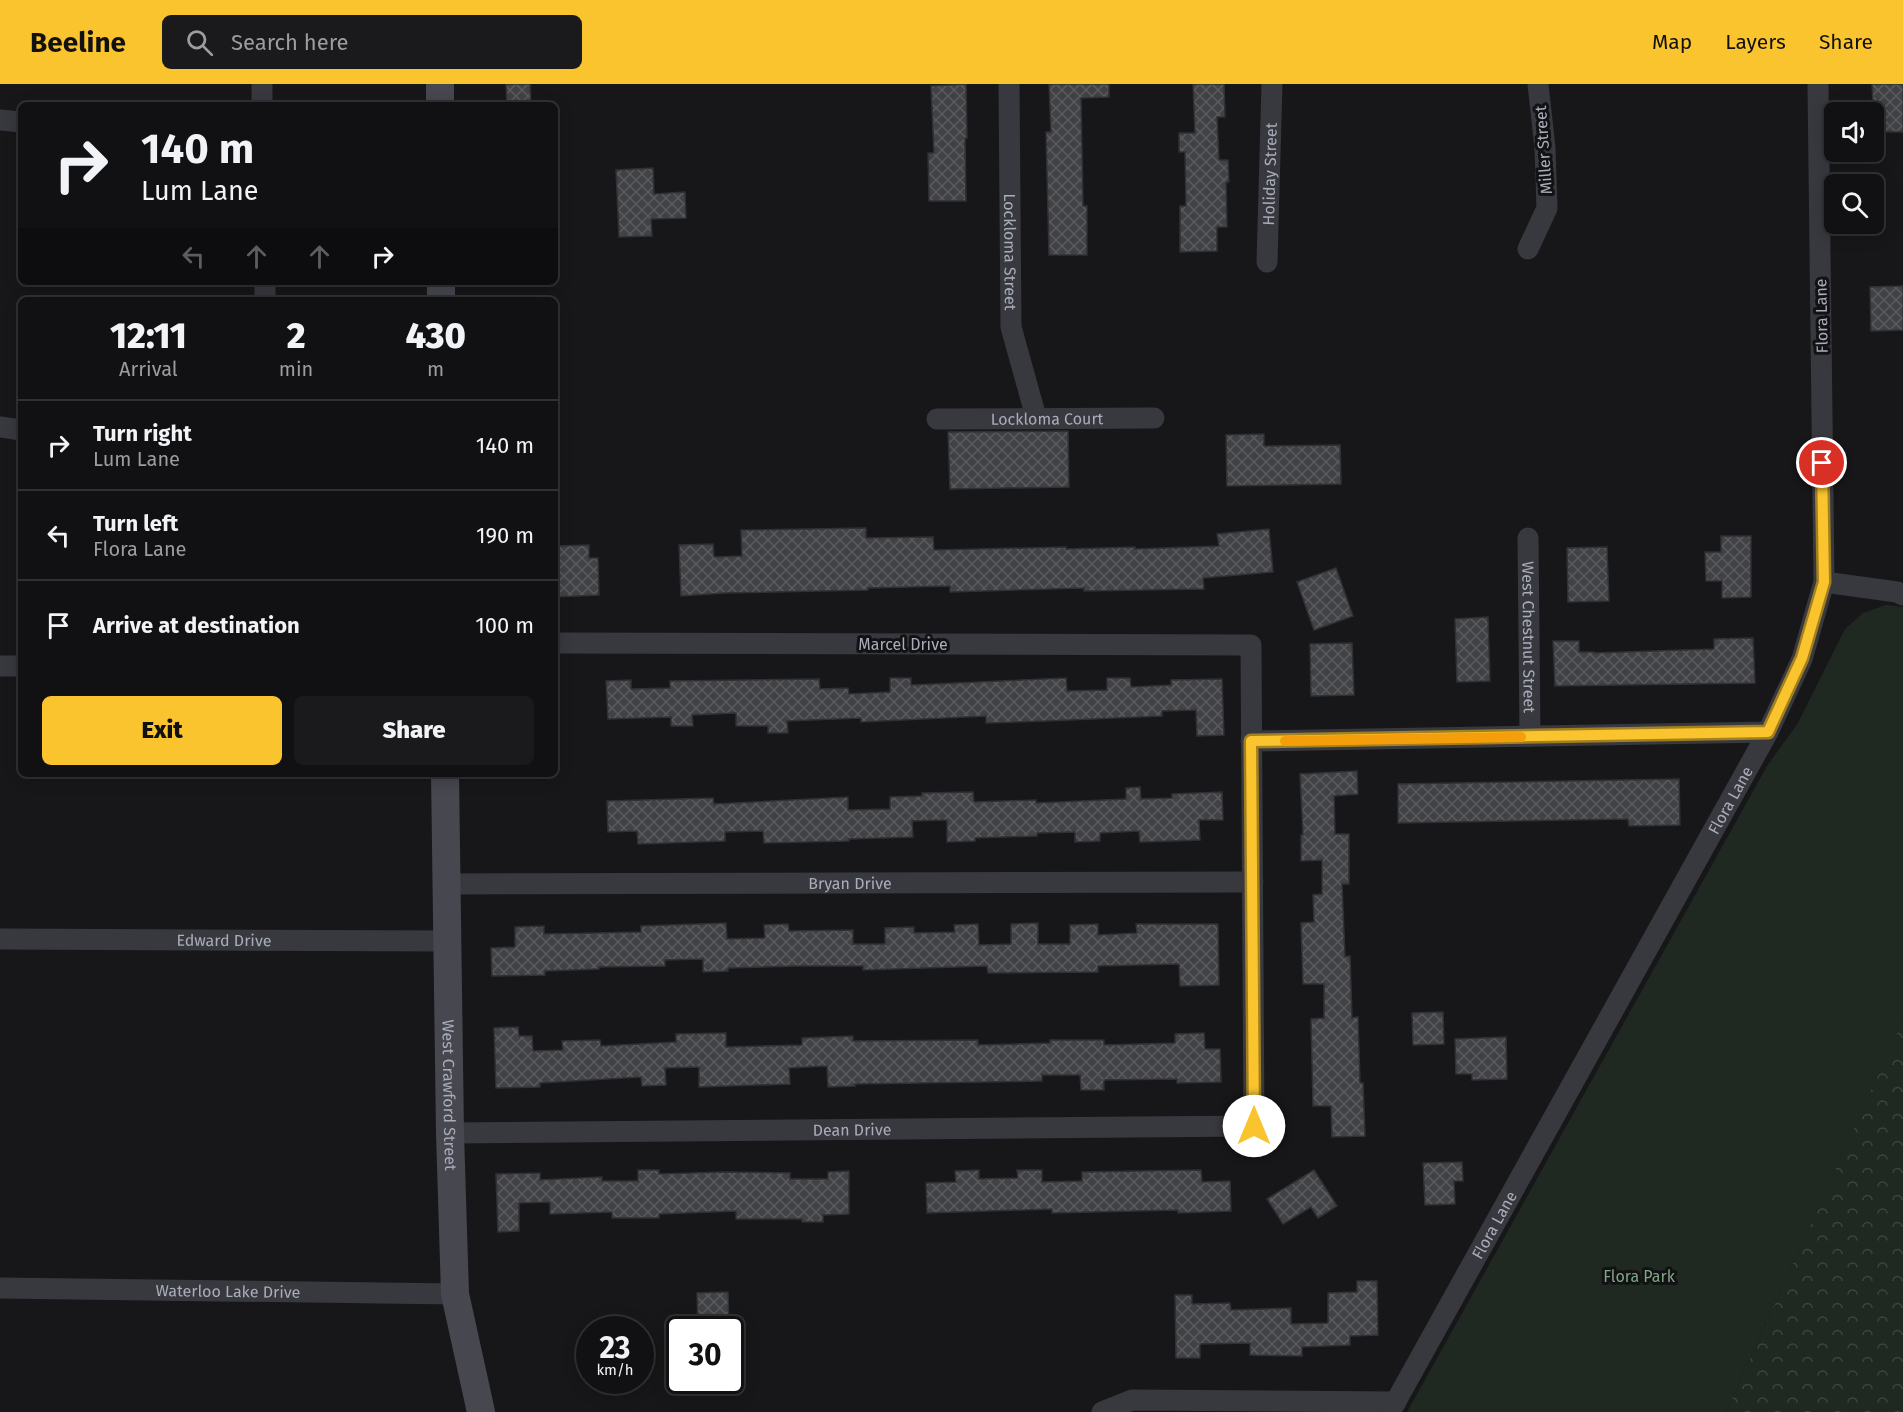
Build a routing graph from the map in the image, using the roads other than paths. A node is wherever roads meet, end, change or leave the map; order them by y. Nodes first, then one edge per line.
1 (262, 84) edge
2 (440, 84) edge
3 (1009, 84) edge
4 (1272, 84) edge
5 (1538, 84) edge
6 (1818, 84) edge
7 (262, 102) edge
8 (440, 102) edge
9 (0, 120) edge
10 (18, 122) edge
11 (1528, 249) dead end
12 (1268, 262) dead end
13 (1036, 417) junction
14 (937, 418) dead end
15 (1154, 418) dead end
16 (0, 427) edge
17 (18, 430) edge
18 (1528, 538) dead end
19 (1824, 582) junction
20 (1903, 595) edge
21 (558, 643) edge
22 (0, 666) edge
23 (18, 666) edge
24 (1768, 732) junction
25 (1530, 736) junction
26 (1251, 741) junction
27 (445, 777) edge
28 (1253, 882) junction
29 (446, 884) junction
30 (0, 939) edge
31 (447, 940) junction
32 (450, 1133) junction
33 (0, 1288) edge
34 (455, 1294) junction
35 (1393, 1407) edge
36 (481, 1412) edge
37 (1102, 1412) edge

1 - 7 street
2 - 8 street
3 - 13 street, Lockloma Street
4 - 12 street, Holiday Street
5 - 11 street, Miller Street
6 - 19 street, Flora Lane
9 - 10 street
13 - 14 street, Lockloma Court
13 - 15 street, Lockloma Court
16 - 17 street
18 - 25 street, West Chestnut Street
19 - 20 street
19 - 24 street, Flora Lane
21 - 26 street, Marcel Drive
22 - 23 street
24 - 25 street
24 - 35 street, Flora Lane
25 - 26 street
26 - 28 street
27 - 29 street, West Crawford Street
28 - 29 street, Bryan Drive
28 - 32 street, Dean Drive
29 - 31 street, West Crawford Street
30 - 31 street, Edward Drive
31 - 32 street, West Crawford Street
32 - 34 street, West Crawford Street
33 - 34 street, Waterloo Lake Drive
34 - 36 street, West Crawford Street
35 - 37 street

